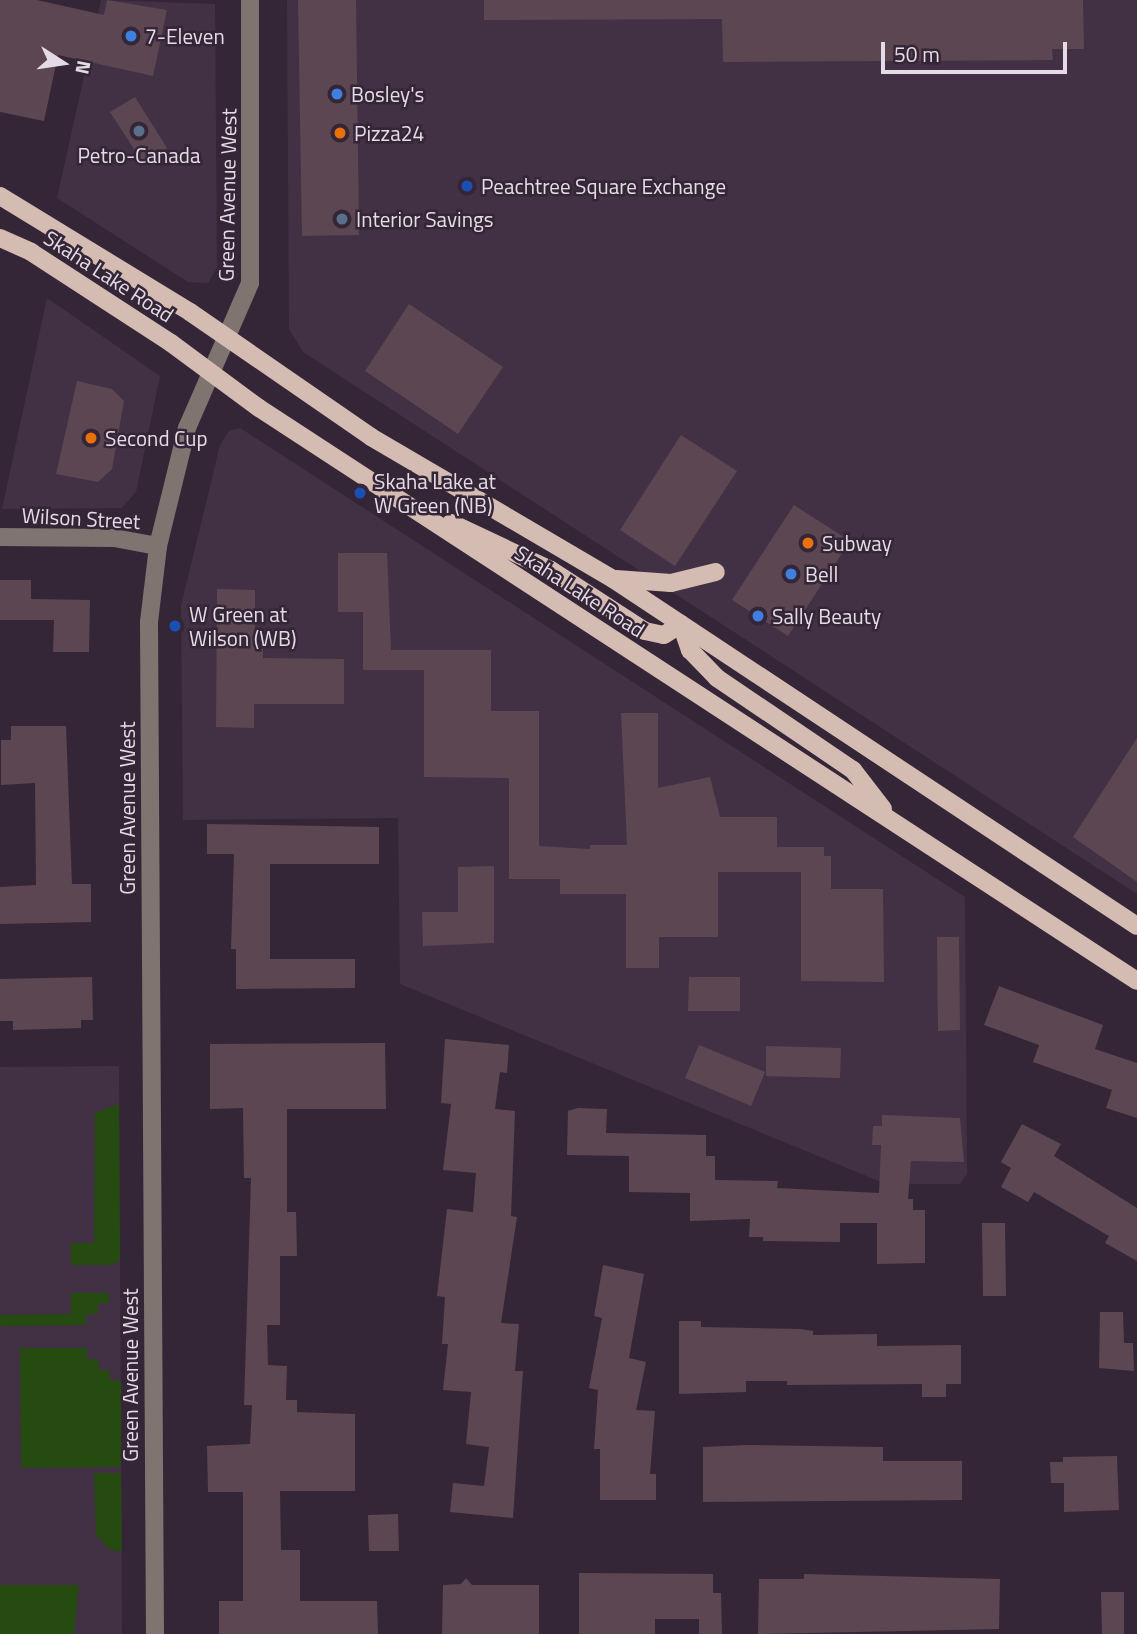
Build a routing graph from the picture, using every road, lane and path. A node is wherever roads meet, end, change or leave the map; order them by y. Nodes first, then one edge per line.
1 (250, 0) edge
2 (0, 196) edge
3 (0, 237) edge
4 (228, 340) junction
5 (212, 373) junction
6 (390, 494) junction
7 (0, 537) edge
8 (158, 546) junction
9 (716, 572) dead end
10 (613, 579) junction
11 (681, 624) junction
12 (891, 821) junction
13 (1137, 926) edge
14 (1137, 981) edge
15 (155, 1634) edge

1 - 4 street, Green Avenue West
2 - 4 main road, Skaha Lake Road
3 - 5 main road, Skaha Lake Road
4 - 5 street, Green Avenue West
4 - 10 main road, Skaha Lake Road
5 - 6 main road, Skaha Lake Road
5 - 8 street, Green Avenue West
6 - 11 main road
6 - 12 main road, Skaha Lake Road
7 - 8 street, Wilson Street
8 - 15 street, Green Avenue West
9 - 10 main road
10 - 11 main road, Skaha Lake Road
11 - 12 main road
11 - 13 main road, Skaha Lake Road
12 - 14 main road, Skaha Lake Road

